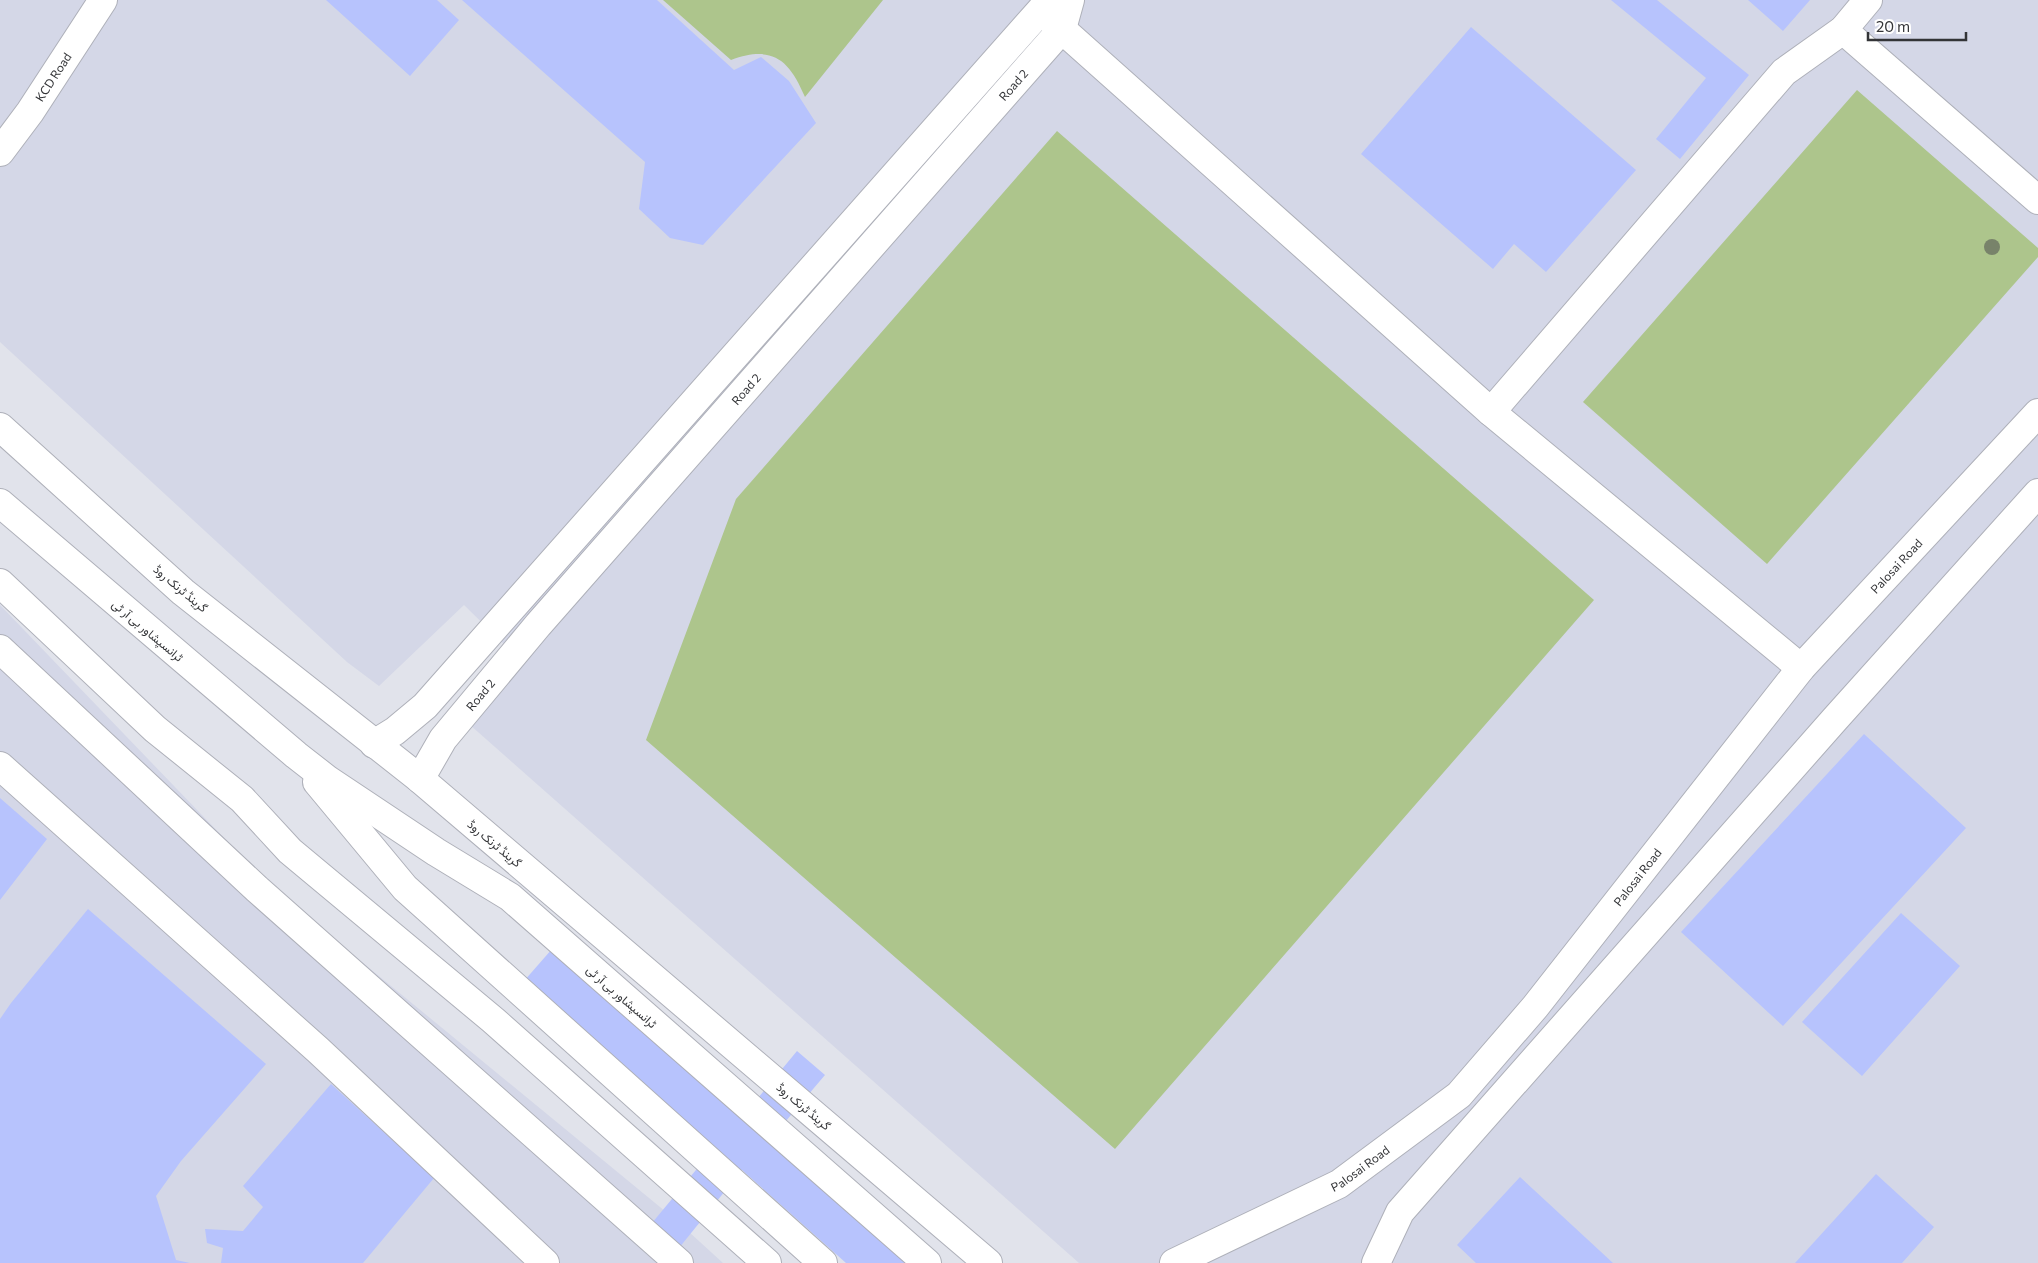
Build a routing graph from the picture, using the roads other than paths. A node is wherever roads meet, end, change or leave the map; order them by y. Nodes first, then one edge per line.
1 (103, 0) edge
2 (1070, 0) edge
3 (1868, 0) edge
4 (1051, 5) edge
5 (1062, 29) junction
6 (1843, 30) junction
7 (0, 152) edge
8 (2038, 200) edge
9 (1491, 412) junction
10 (2038, 413) edge
11 (0, 426) edge
12 (2038, 492) edge
13 (0, 503) edge
14 (0, 583) edge
15 (0, 649) edge
16 (1801, 668) junction
17 (374, 744) junction
18 (296, 755) junction
19 (0, 766) edge
20 (420, 779) junction
21 (1535, 1007) junction
22 (1562, 1030) junction
23 (545, 1263) edge
24 (679, 1263) edge
25 (767, 1263) edge
26 (823, 1263) edge
27 (927, 1263) edge
28 (988, 1263) edge
29 (1174, 1263) edge
30 (1376, 1263) edge

1 - 7 main road, KCD Road
2 - 5 main road, Road 2
3 - 6 main road
4 - 5 main road
4 - 17 main road
5 - 9 main road
5 - 20 main road, Road 2
6 - 8 main road
6 - 9 main road
9 - 16 main road
10 - 16 main road, Palosai Road
11 - 17 main road, گرینڈ ٹرنک روڈ
12 - 22 main road
13 - 18 main road, ٹرانسپشاور بی آر ٹی
14 - 25 main road
15 - 24 main road
16 - 21 main road, Palosai Road
17 - 20 main road, گرینڈ ٹرنک روڈ
18 - 26 main road, ٹرانسپشاور بی آر ٹی
18 - 27 main road, ٹرانسپشاور بی آر ٹی
19 - 23 main road
20 - 28 main road, گرینڈ ٹرنک روڈ
21 - 22 main road
21 - 29 main road, Palosai Road
22 - 30 main road

